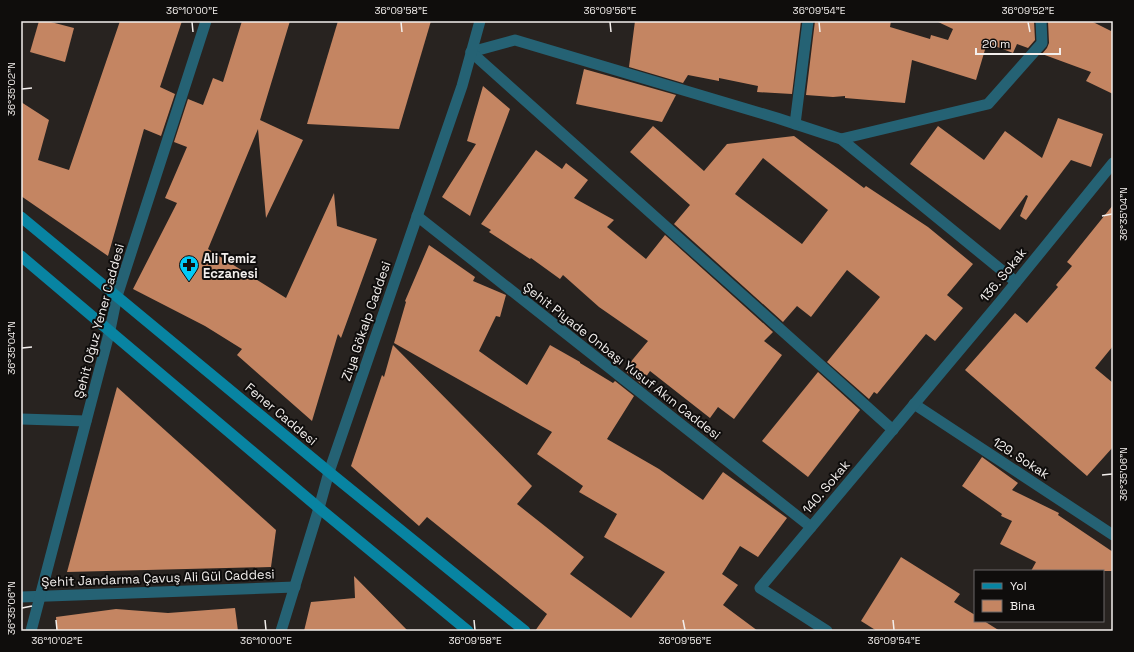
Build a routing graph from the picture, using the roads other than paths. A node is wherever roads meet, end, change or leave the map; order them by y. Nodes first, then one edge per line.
1 (206, 21) edge
2 (480, 21) edge
3 (808, 21) edge
4 (1041, 21) edge
5 (472, 52) junction
6 (795, 124) junction
7 (841, 139) junction
8 (1113, 163) edge
9 (417, 216) junction
10 (21, 217) edge
11 (21, 256) edge
12 (1016, 282) junction
13 (117, 296) junction
14 (110, 330) junction
15 (914, 404) junction
16 (21, 419) edge
17 (86, 421) junction
18 (893, 430) junction
19 (329, 472) junction
20 (319, 508) junction
21 (811, 528) junction
22 (1113, 535) edge
23 (295, 587) junction
24 (40, 596) junction
25 (21, 597) edge
26 (31, 631) edge
27 (281, 631) edge
28 (468, 631) edge
29 (525, 631) edge
30 (827, 631) edge

1 - 13 street, Şehit Oğuz Yener Caddesi
2 - 5 street, Ziya Gökalp Caddesi
3 - 6 street
4 - 7 street
5 - 6 street
5 - 9 street, Ziya Gökalp Caddesi
5 - 18 street
6 - 7 street
7 - 12 street
8 - 12 street, 136. Sokak
9 - 19 street, Ziya Gökalp Caddesi
9 - 21 street, Şehit Piyade Onbaşı Yusuf Akın Caddesi
10 - 13 main road, Fener Caddesi
11 - 14 main road
12 - 15 street, 136. Sokak
13 - 14 street, Şehit Oğuz Yener Caddesi
13 - 19 main road, Fener Caddesi
14 - 17 street, Şehit Oğuz Yener Caddesi
14 - 20 main road
15 - 18 street, 140. Sokak
15 - 22 street, 129. Sokak
16 - 17 street
17 - 24 street, Şehit Oğuz Yener Caddesi
18 - 21 street, 140. Sokak
19 - 20 street, Ziya Gökalp Caddesi
19 - 29 main road, Fener Caddesi
20 - 23 street, Ziya Gökalp Caddesi
20 - 28 main road
21 - 30 street, 140. Sokak
23 - 24 street, Şehit Jandarma Çavuş Ali Gül Caddesi
23 - 27 street, Ziya Gökalp Caddesi
24 - 25 street, Şehit Jandarma Çavuş Ali Gül Caddesi
24 - 26 street, Şehit Oğuz Yener Caddesi

